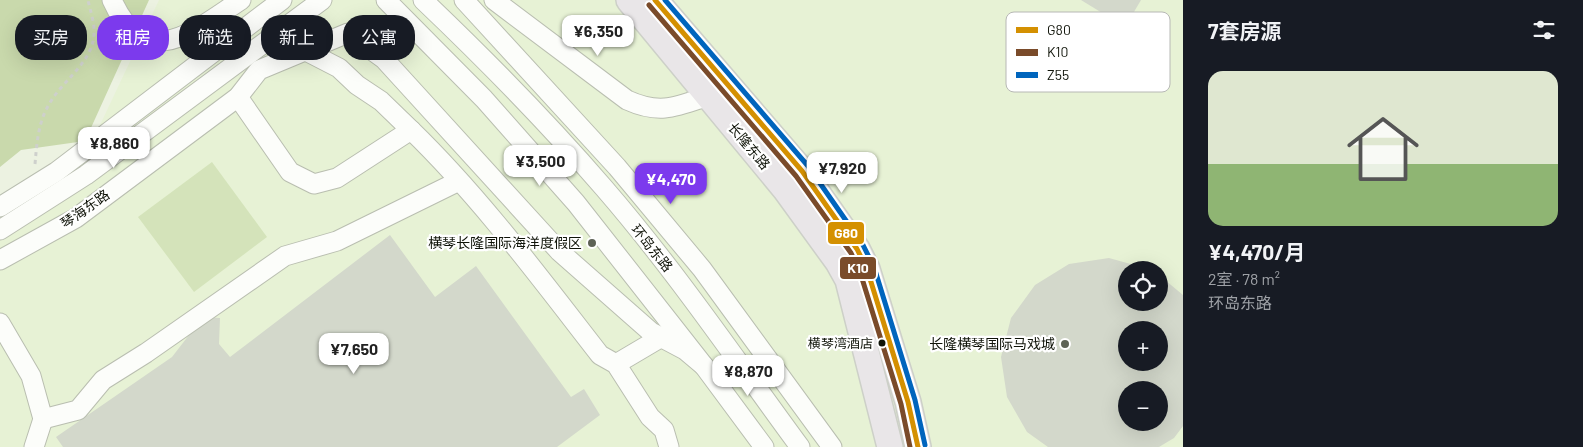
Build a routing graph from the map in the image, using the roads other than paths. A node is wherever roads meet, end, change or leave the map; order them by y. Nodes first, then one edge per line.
1 (112, 0) edge
2 (241, 0) edge
3 (282, 0) edge
4 (322, 0) edge
5 (386, 0) edge
6 (416, 0) edge
7 (464, 0) edge
8 (494, 0) edge
9 (629, 0) edge
10 (655, 0) edge
11 (429, 6) edge
12 (333, 39) edge
13 (282, 60) edge
14 (323, 60) edge
15 (708, 96) junction
16 (238, 97) junction
17 (411, 130) junction
18 (459, 181) junction
19 (0, 207) edge
20 (0, 230) edge
21 (0, 260) edge
22 (0, 323) edge
23 (660, 338) junction
24 (616, 364) junction
25 (704, 366) junction
26 (43, 419) junction
27 (34, 447) edge
28 (669, 447) edge
29 (764, 447) edge
30 (800, 447) edge
31 (832, 447) edge
32 (890, 447) edge
33 (918, 447) edge

1 - 2 street
3 - 19 street
4 - 20 street
5 - 25 street
6 - 11 street, 环岛东路
7 - 31 street, 环岛东路
8 - 15 street
9 - 15 main road, 长隆东路
10 - 33 main road, 长隆东路
11 - 30 street, 环岛东路
12 - 23 street, 琴海东路
13 - 16 street, 琴海东路
14 - 17 street
15 - 32 main road, 长隆东路
16 - 17 street
16 - 21 street, 琴海东路
17 - 18 street
18 - 24 street
18 - 26 street
22 - 26 street
23 - 24 street
23 - 25 street
24 - 28 street
25 - 29 street
26 - 27 street

